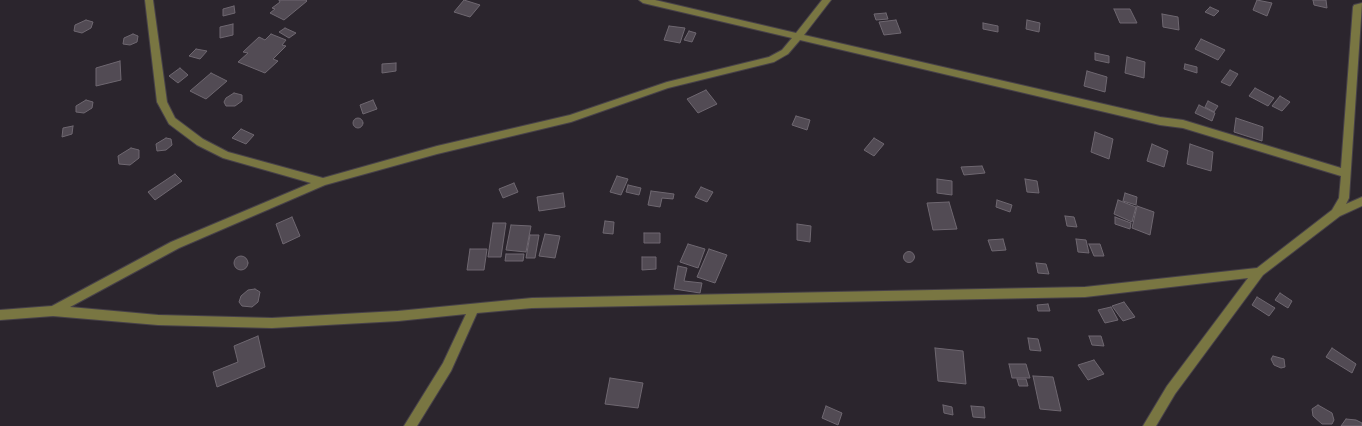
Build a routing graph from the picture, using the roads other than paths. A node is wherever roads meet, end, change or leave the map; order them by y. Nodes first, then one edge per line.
1 (149, 0) edge
2 (643, 0) edge
3 (827, 0) edge
4 (1362, 6) edge
5 (797, 38) junction
6 (1345, 173) junction
7 (323, 182) junction
8 (1362, 201) edge
9 (1336, 213) junction
10 (1259, 272) junction
11 (474, 308) junction
12 (54, 311) junction
13 (0, 315) edge
14 (410, 426) edge
15 (1149, 426) edge

1 - 7 street
2 - 5 street
3 - 5 street
4 - 6 street
5 - 6 street
5 - 7 street
6 - 9 street
7 - 12 street
8 - 9 street
9 - 10 street
10 - 11 street
10 - 15 street
11 - 12 street
11 - 14 street
12 - 13 street

